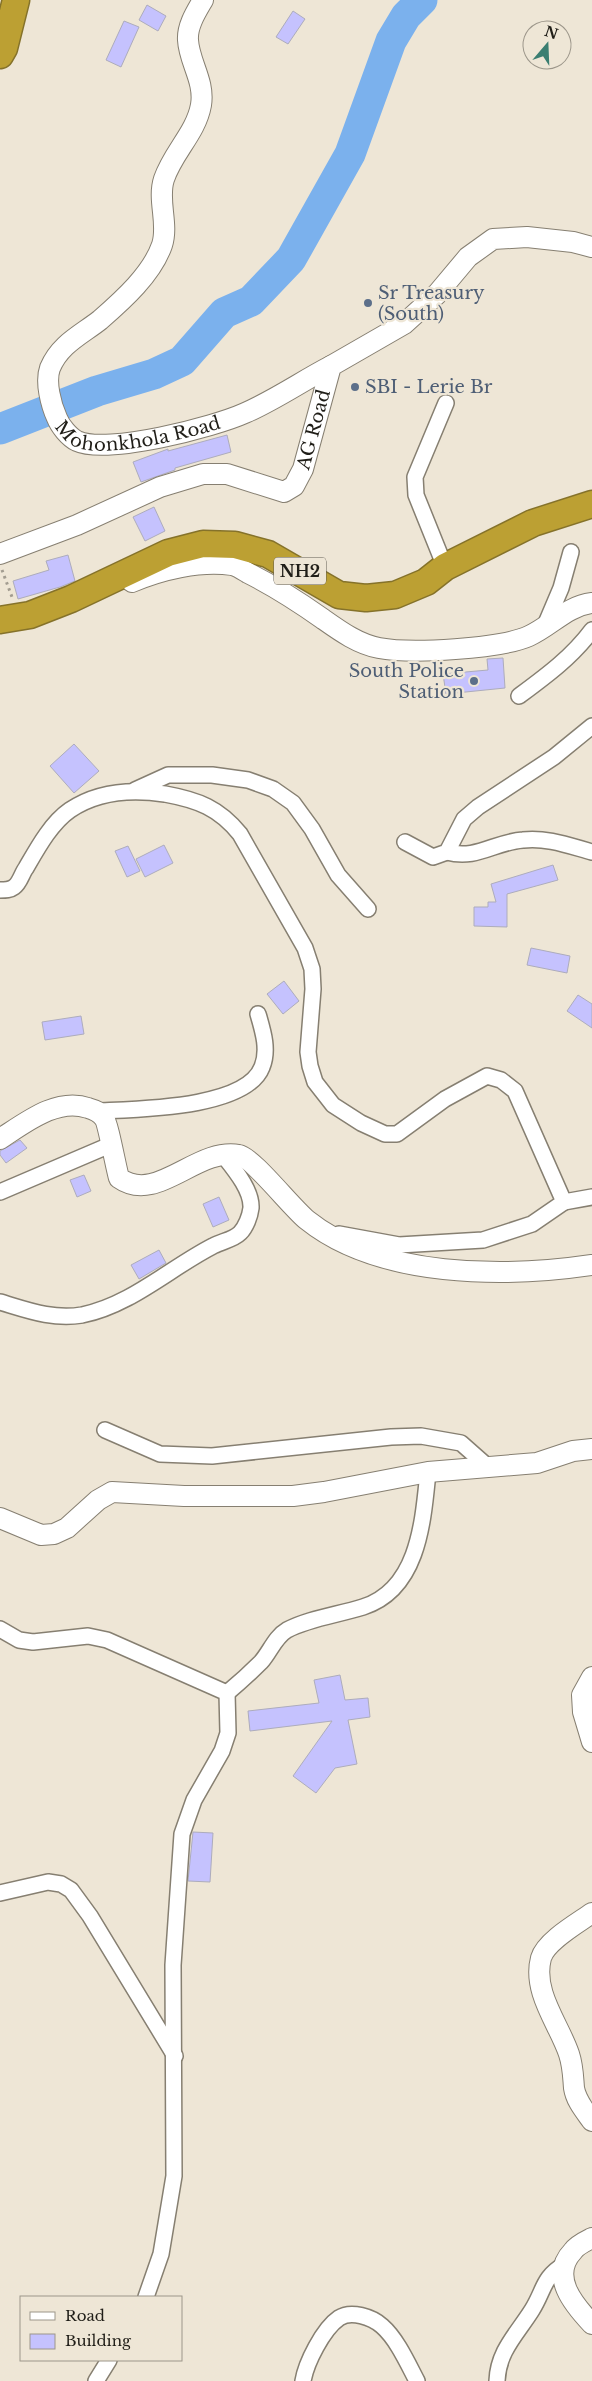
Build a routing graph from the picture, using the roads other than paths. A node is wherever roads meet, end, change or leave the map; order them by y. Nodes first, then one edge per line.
1 (16, 0) edge
2 (203, 0) edge
3 (0, 55) edge
4 (592, 247) edge
5 (331, 366) junction
6 (446, 403) dead end
7 (592, 504) edge
8 (571, 552) dead end
9 (0, 554) edge
10 (445, 567) junction
11 (592, 603) edge
12 (17, 617) edge
13 (544, 628) junction
14 (592, 630) edge
15 (519, 696) dead end
16 (592, 726) edge
17 (131, 792) junction
18 (405, 842) dead end
19 (447, 852) junction
20 (592, 852) edge
21 (0, 890) edge
22 (368, 909) dead end
23 (258, 1014) dead end
24 (97, 1111) junction
25 (0, 1139) edge
26 (110, 1144) junction
27 (223, 1155) junction
28 (0, 1192) edge
29 (592, 1197) edge
30 (564, 1202) junction
31 (327, 1232) junction
32 (592, 1265) edge
33 (0, 1302) edge
34 (105, 1430) dead end
35 (592, 1449) edge
36 (487, 1466) junction
37 (428, 1472) junction
38 (0, 1518) edge
39 (0, 1629) edge
40 (592, 1677) edge
41 (227, 1693) junction
42 (592, 1742) edge
43 (0, 1893) edge
44 (592, 1913) edge
45 (175, 2056) junction
46 (592, 2121) edge
47 (592, 2238) edge
48 (565, 2264) junction
49 (146, 2296) edge
50 (592, 2324) edge
51 (108, 2361) edge
52 (96, 2381) edge
53 (303, 2381) edge
54 (417, 2381) edge
55 (496, 2381) edge

1 - 3 highway
2 - 5 street, Mohonkhola Road
4 - 5 street, AG Road
5 - 9 street, AG Road
6 - 10 street
7 - 10 highway, NH2
8 - 13 street
10 - 12 highway, NH2
11 - 13 street
12 - 13 street
14 - 15 street
16 - 19 street
17 - 21 street
17 - 22 street
17 - 30 street
18 - 19 street
19 - 20 street
23 - 24 street
24 - 25 street
24 - 26 street
26 - 27 street
26 - 28 street
27 - 31 street
27 - 33 street
29 - 30 street
30 - 31 street
31 - 32 street
34 - 36 street
35 - 36 street
36 - 37 street
37 - 38 street
37 - 41 street
39 - 41 street
40 - 42 street
41 - 45 street
43 - 45 street
44 - 46 street
45 - 49 street
47 - 48 street
48 - 50 street
48 - 55 street
51 - 52 street
53 - 54 street

